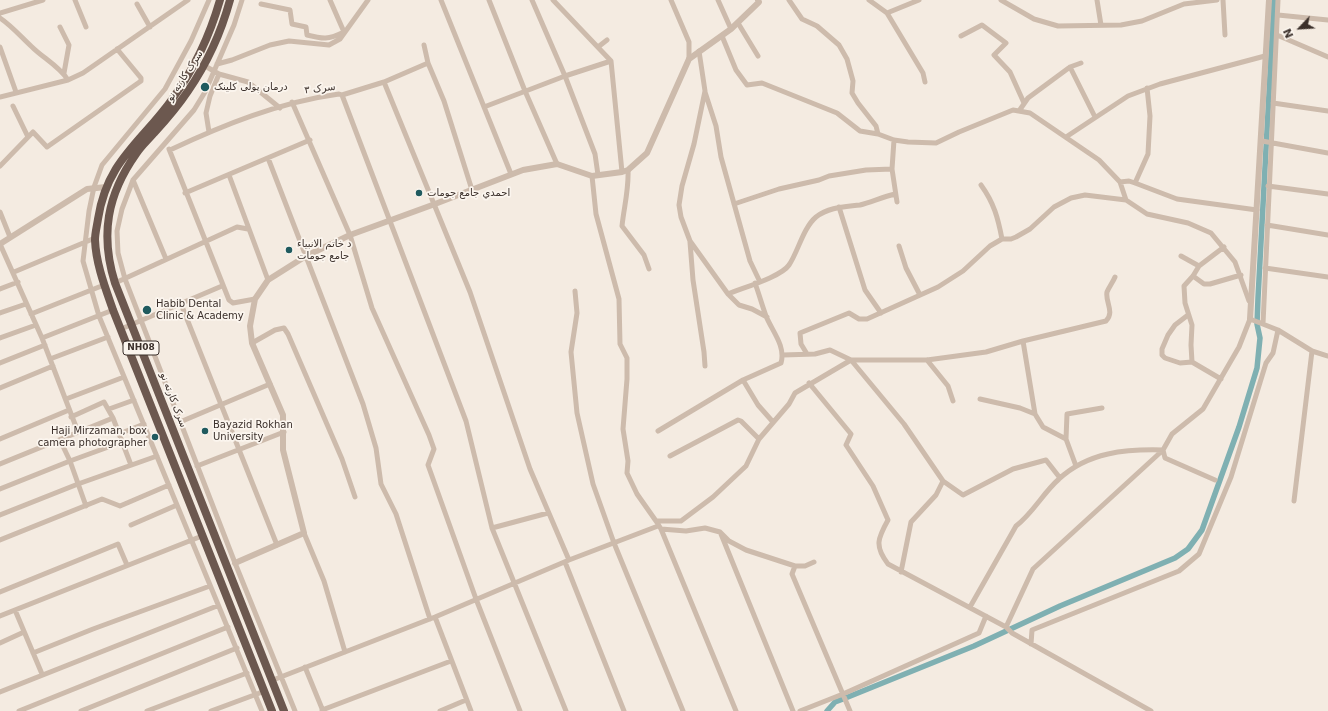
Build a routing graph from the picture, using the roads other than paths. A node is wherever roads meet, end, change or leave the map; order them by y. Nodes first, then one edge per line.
1 (44, 0) edge
2 (75, 0) edge
3 (188, 0) edge
4 (209, 0) edge
5 (218, 0) edge
6 (230, 0) edge
7 (242, 0) edge
8 (330, 0) edge
9 (368, 0) edge
10 (441, 0) edge
11 (489, 0) edge
12 (532, 0) edge
13 (553, 0) edge
14 (671, 0) edge
15 (718, 0) edge
16 (790, 0) edge
17 (868, 0) edge
18 (919, 0) edge
19 (1000, 0) edge
20 (1097, 0) edge
21 (1217, 0) edge
22 (1223, 0) edge
23 (1269, 0) edge
24 (1278, 0) edge
25 (760, 1) edge
26 (29, 2) edge
27 (137, 4) dead end
28 (261, 4) dead end
29 (0, 13) edge
30 (887, 13) junction
31 (1278, 15) junction
32 (0, 18) edge
33 (215, 18) junction
34 (1328, 18) edge
35 (224, 21) junction
36 (738, 23) junction
37 (1100, 25) junction
38 (60, 27) dead end
39 (86, 27) dead end
40 (150, 27) junction
41 (731, 29) junction
42 (344, 32) junction
43 (1273, 33) junction
44 (1225, 35) dead end
45 (722, 36) junction
46 (961, 36) dead end
47 (607, 40) dead end
48 (424, 45) dead end
49 (0, 47) edge
50 (598, 47) junction
51 (117, 49) junction
52 (699, 51) junction
53 (758, 56) dead end
54 (1265, 56) junction
55 (1328, 57) edge
56 (690, 59) junction
57 (611, 61) junction
58 (428, 63) junction
59 (1081, 63) dead end
60 (217, 64) junction
61 (205, 66) junction
62 (1070, 67) junction
63 (214, 71) junction
64 (64, 73) junction
65 (219, 74) junction
66 (565, 76) junction
67 (68, 80) junction
68 (384, 82) junction
69 (925, 82) dead end
70 (1147, 88) junction
71 (525, 91) junction
72 (705, 91) junction
73 (16, 92) junction
74 (342, 95) junction
75 (0, 97) edge
76 (292, 102) junction
77 (1024, 103) junction
78 (1273, 103) junction
79 (12, 106) dead end
80 (484, 107) junction
81 (280, 108) junction
82 (1019, 111) junction
83 (1328, 111) edge
84 (1095, 117) junction
85 (209, 132) junction
86 (878, 134) junction
87 (28, 137) junction
88 (1066, 137) junction
89 (310, 140) junction
90 (894, 140) junction
91 (1264, 141) junction
92 (166, 143) junction
93 (1271, 143) junction
94 (170, 150) junction
95 (1328, 153) edge
96 (268, 158) junction
97 (557, 164) junction
98 (0, 166) edge
99 (892, 169) junction
100 (625, 171) junction
101 (511, 174) junction
102 (229, 175) junction
103 (595, 176) junction
104 (133, 180) junction
105 (1120, 182) junction
106 (1136, 183) junction
107 (981, 186) dead end
108 (1268, 186) junction
109 (94, 187) junction
110 (106, 187) junction
111 (472, 190) junction
112 (185, 193) junction
113 (895, 194) junction
114 (1328, 194) edge
115 (1126, 200) junction
116 (897, 202) dead end
117 (435, 204) junction
118 (734, 204) junction
119 (839, 207) junction
120 (1257, 210) junction
121 (0, 212) edge
122 (390, 221) junction
123 (1267, 225) junction
124 (248, 229) junction
125 (350, 235) junction
126 (1328, 236) edge
127 (10, 238) junction
128 (95, 238) junction
129 (1002, 239) junction
130 (204, 241) junction
131 (690, 241) junction
132 (84, 243) junction
133 (0, 244) edge
134 (899, 246) dead end
135 (1224, 246) junction
136 (306, 256) junction
137 (1181, 256) dead end
138 (166, 260) junction
139 (1199, 266) junction
140 (1265, 268) junction
141 (649, 269) dead end
142 (14, 272) junction
143 (1241, 274) junction
144 (1193, 276) junction
145 (1115, 277) dead end
146 (1328, 277) edge
147 (125, 279) junction
148 (268, 280) junction
149 (18, 282) junction
150 (115, 283) junction
151 (757, 283) junction
152 (104, 285) junction
153 (222, 286) junction
154 (0, 289) edge
155 (90, 291) junction
156 (574, 291) dead end
157 (728, 294) junction
158 (920, 295) junction
159 (255, 299) junction
160 (26, 304) junction
161 (181, 304) junction
162 (114, 310) junction
163 (1251, 310) junction
164 (0, 313) edge
165 (881, 313) junction
166 (31, 314) junction
167 (1188, 315) junction
168 (99, 316) junction
169 (767, 317) junction
170 (1253, 320) junction
171 (141, 321) junction
172 (1263, 324) junction
173 (132, 325) junction
174 (36, 326) junction
175 (121, 329) junction
176 (1278, 330) junction
177 (108, 337) junction
178 (0, 338) edge
179 (42, 338) junction
180 (1023, 341) junction
181 (252, 343) junction
182 (45, 345) junction
183 (1312, 351) junction
184 (807, 354) junction
185 (783, 356) junction
186 (1328, 356) edge
187 (50, 359) junction
188 (851, 360) junction
189 (927, 360) junction
190 (1192, 362) junction
191 (0, 363) edge
192 (53, 366) junction
193 (705, 366) dead end
194 (124, 377) junction
195 (1221, 378) junction
196 (743, 380) junction
197 (809, 383) junction
198 (270, 384) junction
199 (0, 388) edge
200 (66, 399) junction
201 (980, 399) dead end
202 (134, 400) junction
203 (953, 401) dead end
204 (221, 405) junction
205 (1102, 408) dead end
206 (109, 409) junction
207 (69, 410) junction
208 (1035, 414) junction
209 (71, 417) junction
210 (113, 418) junction
211 (180, 422) junction
212 (773, 422) junction
213 (144, 424) junction
214 (658, 430) dead end
215 (78, 432) junction
216 (284, 432) junction
217 (119, 434) junction
218 (0, 439) edge
219 (758, 439) junction
220 (1066, 439) junction
221 (60, 440) junction
222 (122, 442) junction
223 (240, 450) junction
224 (1163, 450) junction
225 (157, 456) junction
226 (670, 456) dead end
227 (70, 460) junction
228 (0, 464) edge
229 (132, 465) junction
230 (197, 466) junction
231 (1076, 466) junction
232 (1060, 478) junction
233 (1215, 480) dead end
234 (943, 481) junction
235 (78, 484) junction
236 (169, 485) junction
237 (0, 488) edge
238 (355, 497) dead end
239 (1294, 501) dead end
240 (177, 505) junction
241 (86, 506) junction
242 (548, 513) junction
243 (0, 515) edge
244 (130, 525) dead end
245 (658, 525) junction
246 (492, 528) junction
247 (720, 532) junction
248 (304, 533) junction
249 (202, 536) junction
250 (0, 540) edge
251 (191, 541) junction
252 (614, 543) junction
253 (277, 545) junction
254 (567, 561) junction
255 (814, 562) dead end
256 (235, 563) junction
257 (127, 565) junction
258 (795, 566) junction
259 (901, 572) junction
260 (515, 582) junction
261 (210, 586) junction
262 (0, 592) edge
263 (476, 599) junction
264 (217, 606) junction
265 (970, 607) junction
266 (15, 610) junction
267 (0, 616) edge
268 (986, 616) junction
269 (432, 618) junction
270 (228, 626) junction
271 (1006, 627) junction
272 (24, 632) junction
273 (0, 643) edge
274 (1032, 644) junction
275 (237, 648) junction
276 (345, 652) junction
277 (33, 653) junction
278 (451, 661) junction
279 (306, 667) junction
280 (247, 673) junction
281 (42, 674) junction
282 (282, 676) junction
283 (272, 680) junction
284 (265, 691) junction
285 (0, 692) edge
286 (256, 694) junction
287 (844, 697) junction
288 (466, 700) junction
289 (27, 709) edge
290 (322, 710) edge
291 (19, 711) edge
292 (81, 711) edge
293 (148, 711) edge
294 (212, 711) edge
295 (262, 711) edge
296 (272, 711) edge
297 (284, 711) edge
298 (295, 711) edge
299 (440, 711) edge
300 (471, 711) edge
301 (520, 711) edge
302 (566, 711) edge
303 (624, 711) edge
304 (683, 711) edge
305 (736, 711) edge
306 (794, 711) edge
307 (800, 711) edge
308 (850, 711) edge
309 (1151, 711) edge

1 - 26 street
2 - 39 street
3 - 40 street
4 - 109 street
5 - 33 highway, سرک کارته نو / NH08
6 - 35 highway, سرک کارته نو / NH08
7 - 60 street
8 - 42 street
9 - 42 street
10 - 80 street
11 - 71 street
12 - 66 street
13 - 50 street
14 - 56 street
15 - 41 street
16 - 86 street
17 - 30 street
18 - 30 street
19 - 37 street
20 - 37 street
21 - 37 street
22 - 44 street
23 - 43 street
24 - 31 street
25 - 36 street
26 - 29 street
27 - 40 street
28 - 42 street
30 - 69 street
31 - 34 street
31 - 43 street
32 - 64 street
33 - 35 highway
33 - 110 highway, سرک کارته نو / NH08
35 - 61 highway, سرک کارته نو / NH08
36 - 41 street
36 - 53 street
38 - 64 street
40 - 51 street
41 - 45 street
42 - 60 street
43 - 54 street
43 - 55 street
43 - 78 street
45 - 52 street
45 - 86 street
46 - 77 street
47 - 50 street
48 - 58 street
49 - 73 street
50 - 57 street
51 - 67 street
51 - 87 street
52 - 56 street
52 - 72 street
54 - 70 street
54 - 91 street
56 - 100 street
57 - 66 street
57 - 100 street
58 - 68 street, سرک ۳
58 - 111 street
59 - 62 street
60 - 63 street
61 - 63 street
61 - 150 highway, سرک کارته نو / NH08
62 - 77 street
62 - 84 street
63 - 65 street
63 - 92 street
64 - 67 street
65 - 81 street
65 - 85 street
66 - 71 street
66 - 103 street
67 - 73 street
68 - 74 street, سرک ۳
68 - 117 street
70 - 84 street
70 - 106 street
71 - 80 street
71 - 97 street
72 - 118 street
72 - 131 street
73 - 75 street
74 - 76 street, سرک ۳
74 - 122 street
76 - 81 street, سرک ۳
76 - 89 street
77 - 82 street
78 - 83 street
78 - 93 street
79 - 87 street
80 - 101 street
81 - 85 street, سرک ۳
82 - 88 street
82 - 90 street
84 - 88 street
85 - 94 street, سرک ۳
86 - 90 street
87 - 98 street
88 - 105 street
89 - 96 street
89 - 125 street
90 - 99 street
91 - 93 street
91 - 120 street
92 - 94 street
92 - 104 street
93 - 95 street
93 - 108 street
94 - 112 street
96 - 102 street
96 - 136 street
97 - 101 street
97 - 103 street
99 - 113 street
99 - 118 street
100 - 103 street
100 - 141 street
101 - 111 street
102 - 112 street
102 - 124 street
103 - 245 street
104 - 138 street
104 - 147 street
105 - 106 street
105 - 115 street
106 - 120 street
107 - 129 street
108 - 114 street
108 - 123 street
109 - 110 street
109 - 127 street
109 - 132 street
110 - 128 highway, سرک کارته نو / NH08
111 - 117 street
112 - 130 street
113 - 116 street
113 - 119 street
115 - 129 street
115 - 135 street
117 - 122 street
117 - 242 street
118 - 151 street
119 - 151 street
119 - 165 street
120 - 163 street
121 - 127 street
122 - 125 street
122 - 246 street
123 - 126 street
123 - 140 street
124 - 130 street
124 - 148 street
125 - 136 street
125 - 263 street
127 - 133 street
128 - 132 street
128 - 152 highway, سرک کارته نو / NH08
129 - 158 street
130 - 138 street
130 - 153 street
131 - 157 street
131 - 193 street
132 - 142 street
132 - 155 street
133 - 142 street
134 - 158 street
135 - 139 street
135 - 143 street
136 - 148 street
136 - 269 street
137 - 139 street
138 - 147 street
139 - 144 street
140 - 146 street
140 - 172 street
142 - 149 street
143 - 144 street
143 - 163 street
144 - 167 street
145 - 180 street
147 - 150 street
147 - 171 street
148 - 159 street
149 - 154 street
149 - 160 street
150 - 173 highway, سرک کارته نو / NH08
151 - 157 street
151 - 169 street
152 - 155 street
152 - 162 highway, سرک کارته نو / NH08
153 - 159 street
153 - 161 street
155 - 166 street
155 - 168 street
156 - 252 street
157 - 169 street
158 - 165 street
159 - 181 street
160 - 164 street
160 - 166 street
161 - 171 street
161 - 204 street
162 - 168 street
162 - 175 highway, سرک کارته نو / NH08
163 - 170 street
165 - 184 street
166 - 174 street
167 - 190 street
167 - 190 street
168 - 177 street
168 - 179 street
169 - 185 street
170 - 172 street
170 - 195 street
171 - 173 street
171 - 211 street
172 - 176 street
173 - 175 street
173 - 283 highway, سرک کارته نو / NH08
174 - 178 street
174 - 179 street
175 - 249 highway, سرک کارته نو / NH08
176 - 183 street
176 - 274 street
177 - 187 street
177 - 194 street
179 - 182 street
180 - 189 street
180 - 208 street
181 - 198 street
181 - 238 street
182 - 187 street
182 - 191 street
183 - 186 street
183 - 239 street
184 - 185 street
184 - 188 street
185 - 196 street
187 - 192 street
188 - 189 street
188 - 197 street
188 - 234 street
189 - 203 street
190 - 195 street
192 - 199 street
192 - 200 street
194 - 200 street
194 - 202 street
195 - 224 street
196 - 212 street
196 - 214 street
197 - 212 street
197 - 259 street
198 - 204 street
198 - 216 street
200 - 207 street
201 - 208 street
202 - 206 street
202 - 213 street
204 - 211 street
204 - 223 street
205 - 220 street
206 - 209 street
206 - 210 street
207 - 209 street
207 - 218 street
208 - 220 street
209 - 215 street
210 - 215 street
210 - 217 street
211 - 230 street
212 - 219 street
213 - 217 street
213 - 225 street
215 - 221 street
216 - 223 street
216 - 248 street
217 - 222 street
219 - 226 street
219 - 245 street
220 - 231 street
221 - 227 street
221 - 228 street
222 - 227 street
222 - 229 street
223 - 230 street
223 - 253 street
224 - 231 street
224 - 233 street
224 - 271 street
225 - 229 street
225 - 236 street
227 - 235 street
227 - 237 street
229 - 235 street
230 - 256 street
231 - 232 street
232 - 234 street
232 - 265 street
234 - 259 street
235 - 241 street
235 - 243 street
236 - 240 street
236 - 241 street
240 - 244 street
240 - 251 street
241 - 250 street
242 - 246 street
242 - 254 street
245 - 247 street
245 - 252 street
245 - 305 street
246 - 260 street
247 - 258 street
247 - 306 street
248 - 253 street
248 - 276 street
249 - 251 street
249 - 284 highway, سرک کارته نو / NH08
251 - 257 street
251 - 261 street
252 - 254 street
252 - 304 street
253 - 256 street
254 - 260 street
254 - 303 street
255 - 258 street
256 - 282 street
257 - 262 street
257 - 266 street
258 - 287 street
259 - 265 street
260 - 263 street
260 - 302 street
261 - 264 street
261 - 277 street
263 - 269 street
263 - 301 street
264 - 270 street
264 - 281 street
265 - 268 street
266 - 267 street
266 - 272 street
268 - 271 street
268 - 287 street
269 - 276 street
269 - 278 street
270 - 275 street
270 - 289 street
271 - 274 street
272 - 273 street
272 - 277 street
274 - 309 street
275 - 280 street
275 - 292 street
276 - 279 street
277 - 281 street
278 - 288 street
278 - 290 street
279 - 282 street
279 - 290 street
280 - 286 street
280 - 293 street
281 - 285 street
282 - 283 street
282 - 298 street
283 - 297 highway, سرک کارته نو / NH08
284 - 286 street
284 - 296 highway, سرک کارته نو / NH08
286 - 294 street
286 - 295 street
287 - 307 street
287 - 308 street
288 - 299 street
288 - 300 street
289 - 291 street

